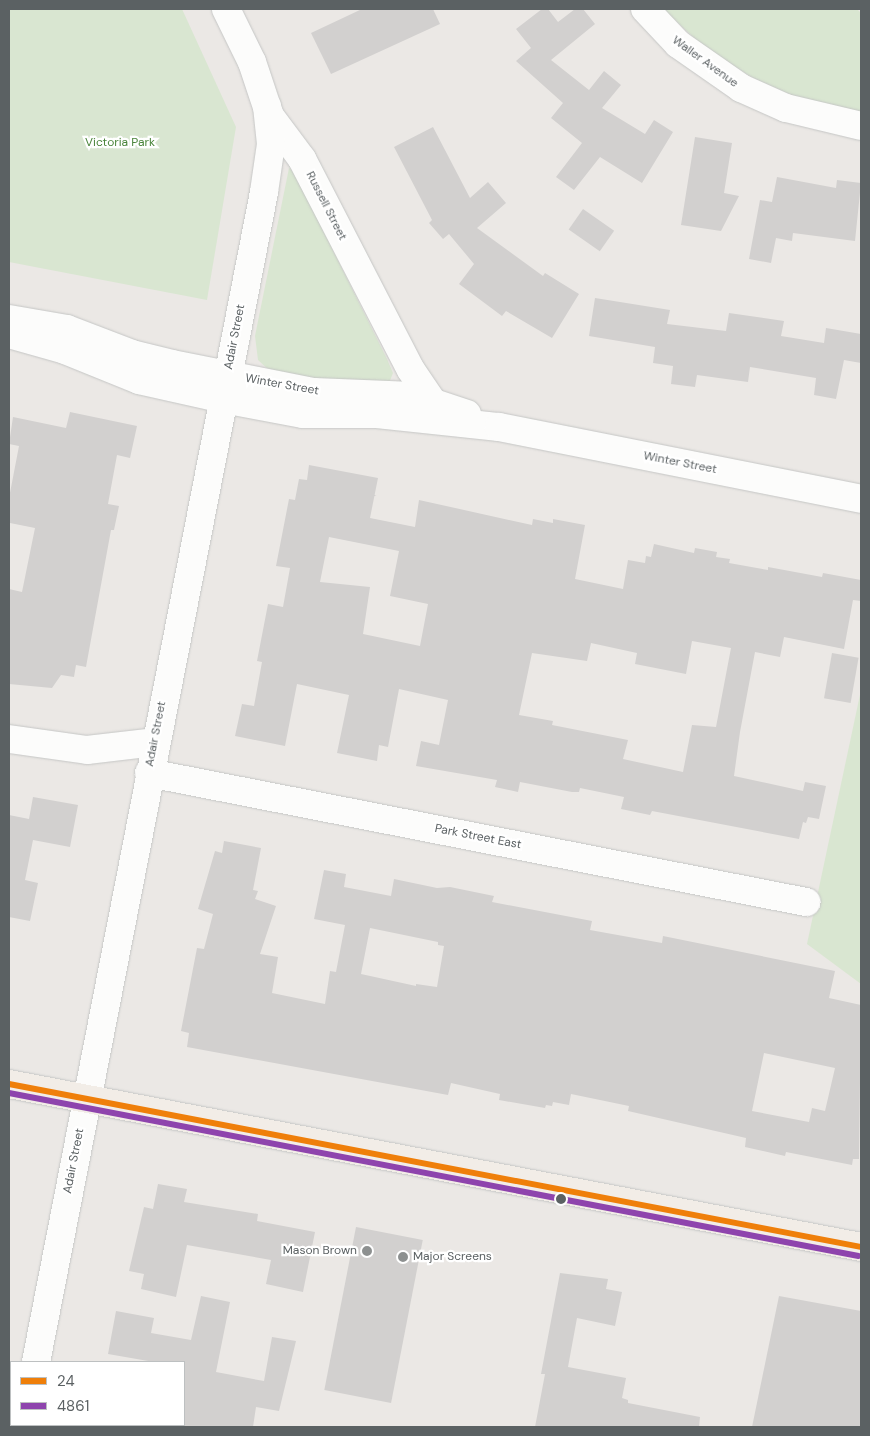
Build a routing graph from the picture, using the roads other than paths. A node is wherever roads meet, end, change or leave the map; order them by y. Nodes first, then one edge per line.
1 (226, 9) edge
2 (645, 9) edge
3 (267, 106) junction
4 (861, 126) edge
5 (9, 320) edge
6 (9, 334) edge
7 (225, 387) junction
8 (432, 401) junction
9 (499, 427) junction
10 (861, 499) edge
11 (9, 739) edge
12 (155, 742) junction
13 (149, 773) junction
14 (806, 902) dead end
15 (9, 1084) edge
16 (86, 1099) junction
17 (861, 1248) edge
18 (36, 1361) edge

1 - 3 street, Russell Street
2 - 4 street, Waller Avenue
3 - 7 street, Adair Street
3 - 8 street, Russell Street
5 - 7 street, Winter Street
6 - 7 street, Winter Street
7 - 8 street, Winter Street
7 - 9 street, Winter Street
7 - 12 street, Adair Street
8 - 9 street, Winter Street
9 - 10 street, Winter Street
11 - 12 street
12 - 13 street, Adair Street
13 - 14 street, Park Street East
13 - 16 street, Adair Street
15 - 16 main road
16 - 17 main road
16 - 18 street, Adair Street

